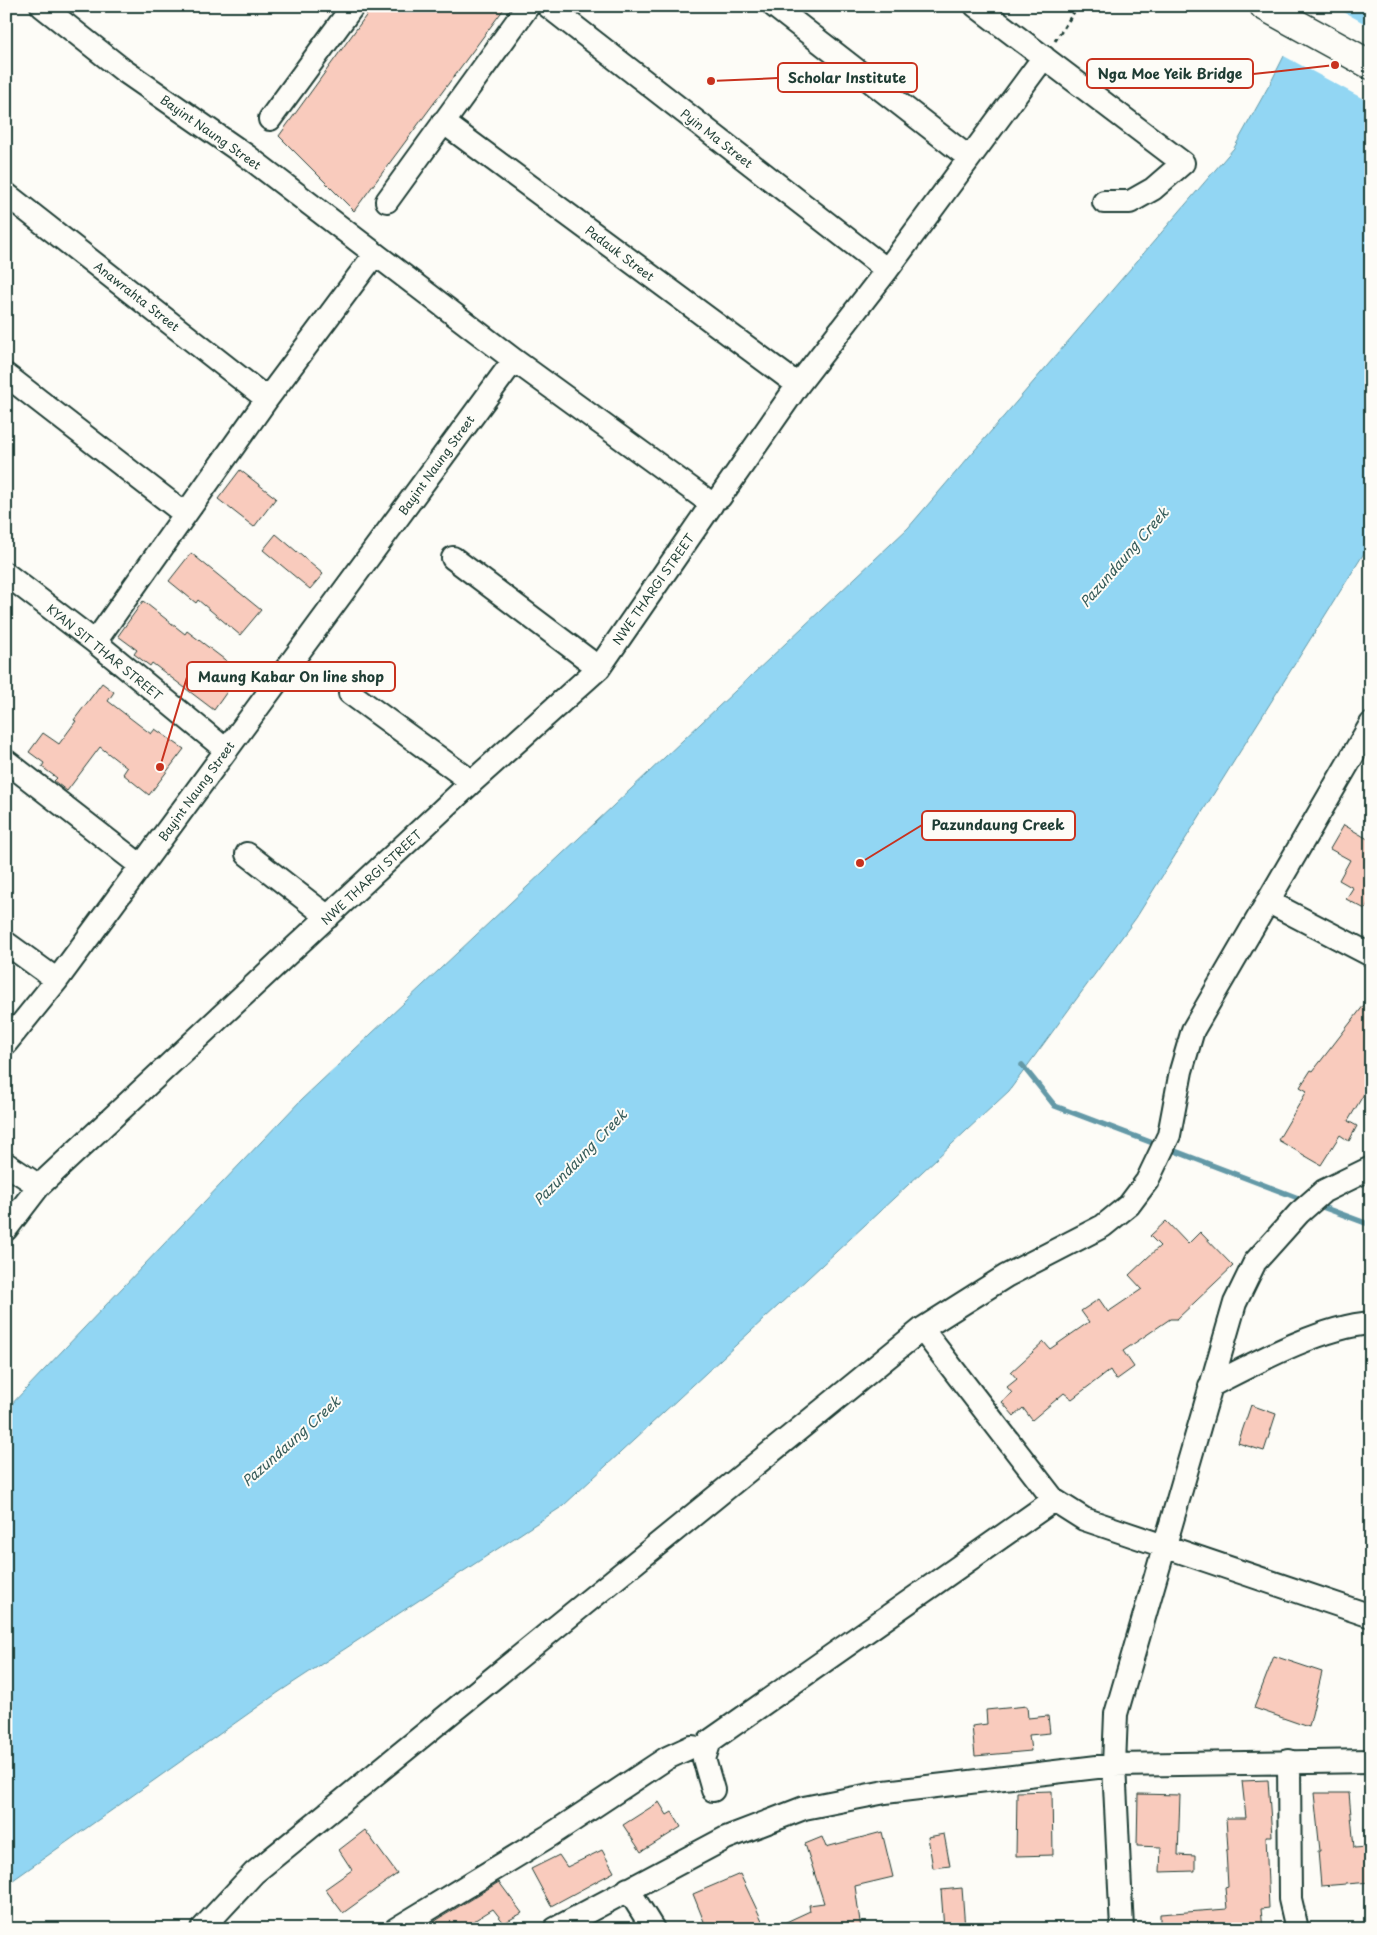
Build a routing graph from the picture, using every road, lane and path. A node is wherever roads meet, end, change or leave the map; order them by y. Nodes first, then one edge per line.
1 (42, 6) edge
2 (353, 6) edge
3 (528, 6) edge
4 (548, 6) edge
5 (774, 6) edge
6 (976, 6) edge
7 (1078, 6) edge
8 (1264, 6) edge
9 (1044, 57) junction
10 (1371, 64) edge
11 (270, 119) dead end
12 (443, 122) junction
13 (968, 157) junction
14 (8, 200) edge
15 (387, 201) dead end
16 (1104, 202) dead end
17 (374, 254) junction
18 (886, 270) junction
19 (514, 360) junction
20 (6, 375) edge
21 (798, 385) junction
22 (267, 398) junction
23 (716, 501) junction
24 (185, 514) junction
25 (453, 558) dead end
26 (6, 574) edge
27 (95, 642) junction
28 (599, 668) junction
29 (350, 693) dead end
30 (1371, 724) edge
31 (226, 750) junction
32 (6, 761) edge
33 (472, 782) junction
34 (247, 854) dead end
35 (141, 866) junction
36 (1269, 902) junction
37 (328, 917) junction
38 (6, 943) edge
39 (1371, 955) edge
40 (57, 980) junction
41 (6, 1044) edge
42 (6, 1164) edge
43 (1371, 1168) edge
44 (39, 1186) junction
45 (6, 1229) edge
46 (1371, 1323) edge
47 (922, 1328) junction
48 (1210, 1386) junction
49 (1054, 1500) junction
50 (1164, 1547) junction
51 (1371, 1616) edge
52 (706, 1749) junction
53 (1288, 1761) junction
54 (1371, 1761) edge
55 (1114, 1765) junction
56 (713, 1790) dead end
57 (628, 1889) junction
58 (202, 1929) edge
59 (396, 1929) edge
60 (555, 1929) edge
61 (653, 1929) edge
62 (1122, 1929) edge
63 (1297, 1929) edge

1 - 17 street, Bayint Naung Street
2 - 11 street
3 - 12 street
4 - 18 street, Pyin Ma Street
5 - 13 street
6 - 9 street
7 - 9 path
8 - 10 main road
9 - 13 street, NWE THARGI STREET
9 - 16 street
12 - 15 street
12 - 21 street, Padauk Street
13 - 18 street, NWE THARGI STREET
14 - 22 street, Anawrahta Street
17 - 19 street, Bayint Naung Street
17 - 22 street
18 - 21 street, NWE THARGI STREET
19 - 23 street
19 - 31 street, Bayint Naung Street
20 - 24 street
21 - 23 street, NWE THARGI STREET
22 - 24 street
23 - 28 street, NWE THARGI STREET
24 - 27 street
25 - 28 street
26 - 27 street, KYAN SIT THAR STREET
27 - 31 street, KYAN SIT THAR STREET
28 - 33 street, NWE THARGI STREET
29 - 33 street
30 - 36 street
31 - 35 street, Bayint Naung Street
32 - 35 street
33 - 37 street, NWE THARGI STREET
34 - 37 street
35 - 40 street, Bayint Naung Street
36 - 39 street
36 - 47 street
37 - 44 street, NWE THARGI STREET
38 - 40 street
40 - 41 street, Bayint Naung Street
42 - 44 street
43 - 48 street
44 - 45 street, NWE THARGI STREET
46 - 48 street
47 - 49 street
47 - 58 street
48 - 50 street
49 - 50 street
49 - 52 street
50 - 51 street
50 - 55 street
52 - 56 street
52 - 59 street
53 - 54 street
53 - 55 street
53 - 63 street
55 - 57 street
55 - 62 street
57 - 60 street
57 - 61 street

